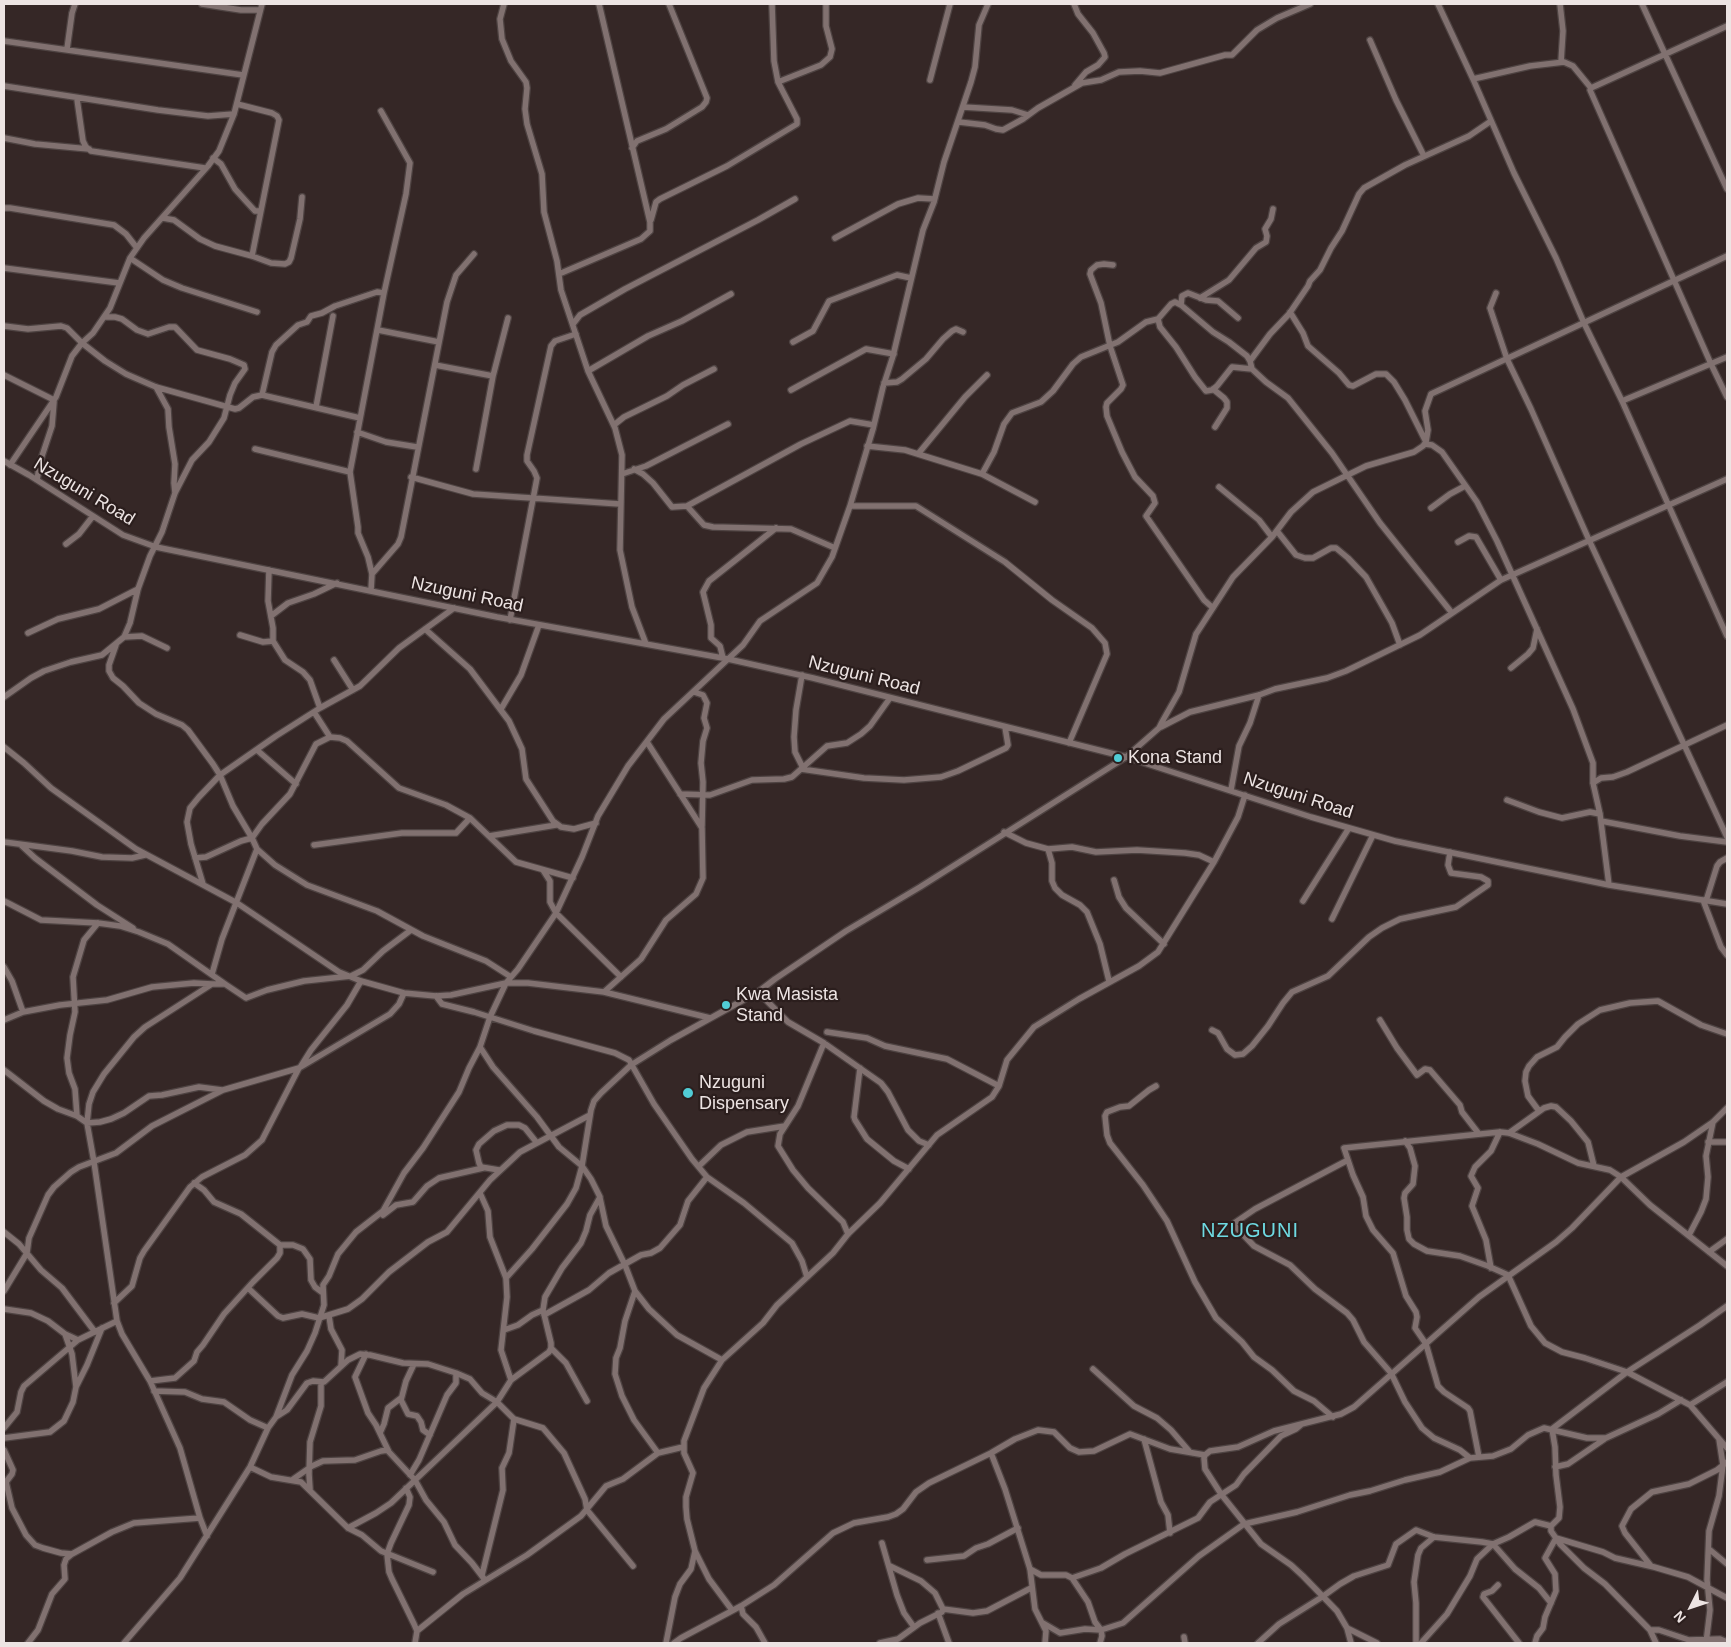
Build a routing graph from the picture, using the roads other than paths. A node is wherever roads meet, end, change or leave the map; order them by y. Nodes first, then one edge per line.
1 (75, 4) edge
2 (202, 4) edge
3 (504, 4) edge
4 (599, 4) edge
5 (669, 4) edge
6 (772, 4) edge
7 (826, 4) edge
8 (950, 4) edge
9 (988, 4) edge
10 (1074, 4) edge
11 (1310, 4) edge
12 (1438, 4) edge
13 (1560, 4) edge
14 (1642, 4) edge
15 (261, 7) edge
16 (1727, 26) edge
17 (1370, 40) dead end
18 (4, 41) edge
19 (68, 49) junction
20 (1665, 54) junction
21 (1561, 62) junction
22 (243, 75) junction
23 (1473, 79) junction
24 (930, 80) dead end
25 (778, 82) junction
26 (4, 86) edge
27 (1073, 88) junction
28 (1591, 88) junction
29 (77, 98) junction
30 (237, 104) junction
31 (962, 107) junction
32 (381, 111) dead end
33 (234, 114) junction
34 (1028, 116) junction
35 (1490, 121) junction
36 (959, 122) junction
37 (4, 138) edge
38 (632, 148) junction
39 (89, 149) junction
40 (1424, 156) junction
41 (213, 158) junction
42 (205, 168) junction
43 (1727, 189) edge
44 (302, 197) dead end
45 (795, 199) dead end
46 (934, 199) junction
47 (4, 208) edge
48 (1273, 208) dead end
49 (260, 211) junction
50 (163, 218) junction
51 (650, 222) junction
52 (835, 238) dead end
53 (137, 248) junction
54 (474, 254) dead end
55 (252, 256) junction
56 (1727, 256) edge
57 (130, 258) junction
58 (1113, 266) dead end
59 (4, 268) edge
60 (559, 274) junction
61 (911, 278) junction
62 (1674, 281) junction
63 (119, 283) junction
64 (384, 292) junction
65 (1496, 293) dead end
66 (731, 294) dead end
67 (1200, 298) junction
68 (1181, 305) junction
69 (257, 312) dead end
70 (1290, 312) junction
71 (333, 316) dead end
72 (105, 317) junction
73 (508, 318) dead end
74 (1238, 318) dead end
75 (1158, 319) junction
76 (1584, 323) junction
77 (573, 324) junction
78 (4, 326) edge
79 (378, 330) junction
80 (963, 332) dead end
81 (576, 334) junction
82 (439, 342) junction
83 (793, 342) dead end
84 (82, 343) junction
85 (1110, 346) junction
86 (894, 354) junction
87 (1727, 357) edge
88 (1507, 359) junction
89 (1250, 361) junction
90 (1711, 364) junction
91 (435, 365) junction
92 (714, 369) dead end
93 (1252, 369) junction
94 (588, 371) junction
95 (4, 375) edge
96 (987, 375) dead end
97 (493, 376) junction
98 (884, 383) junction
99 (156, 387) junction
100 (1213, 389) junction
101 (792, 390) dead end
102 (262, 394) junction
103 (1727, 397) edge
104 (54, 400) junction
105 (1622, 402) junction
106 (227, 407) junction
107 (316, 407) junction
108 (360, 418) junction
109 (728, 424) dead end
110 (614, 425) junction
111 (874, 425) junction
112 (1215, 427) dead end
113 (357, 432) junction
114 (1426, 443) junction
115 (417, 446) junction
116 (867, 446) junction
117 (255, 449) dead end
118 (918, 454) junction
119 (4, 462) edge
120 (10, 465) junction
121 (476, 469) dead end
122 (634, 469) junction
123 (350, 472) junction
124 (622, 474) junction
125 (982, 474) junction
126 (1348, 475) junction
127 (411, 477) junction
128 (1727, 479) edge
129 (37, 480) junction
130 (1465, 486) junction
131 (1219, 487) dead end
132 (175, 493) junction
133 (534, 498) junction
134 (1036, 502) dead end
135 (620, 504) junction
136 (687, 506) junction
137 (850, 506) junction
138 (1668, 506) junction
139 (1431, 508) dead end
140 (93, 516) junction
141 (776, 528) junction
142 (1277, 531) junction
143 (1272, 537) junction
144 (1589, 540) junction
145 (1458, 542) dead end
146 (66, 544) dead end
147 (156, 547) junction
148 (835, 548) junction
149 (269, 570) junction
150 (372, 574) junction
151 (1512, 574) junction
152 (1501, 580) junction
153 (337, 583) junction
154 (138, 588) junction
155 (371, 590) junction
156 (454, 608) junction
157 (1213, 608) junction
158 (1452, 614) junction
159 (271, 616) junction
160 (510, 620) junction
161 (539, 625) junction
162 (425, 629) junction
163 (1537, 629) junction
164 (28, 633) dead end
165 (240, 635) dead end
166 (1727, 636) edge
167 (124, 637) junction
168 (273, 641) junction
169 (116, 644) junction
170 (646, 644) junction
171 (1400, 645) junction
172 (166, 648) dead end
173 (726, 659) junction
174 (334, 660) dead end
175 (1511, 668) dead end
176 (802, 676) junction
177 (353, 690) junction
178 (694, 692) junction
179 (1260, 695) junction
180 (4, 698) edge
181 (890, 698) junction
182 (501, 709) junction
183 (317, 710) junction
184 (1727, 725) edge
185 (1005, 727) junction
186 (1159, 728) junction
187 (330, 737) junction
188 (647, 742) junction
189 (1069, 742) junction
190 (1684, 745) junction
191 (4, 747) edge
192 (257, 750) junction
193 (1126, 757) junction
194 (802, 769) junction
195 (220, 775) junction
196 (1593, 783) junction
197 (296, 784) junction
198 (1231, 790) junction
199 (680, 794) junction
200 (703, 795) junction
201 (1245, 795) junction
202 (1507, 800) dead end
203 (1600, 814) junction
204 (470, 818) junction
205 (1601, 821) junction
206 (596, 823) junction
207 (556, 825) junction
208 (702, 828) junction
209 (1349, 828) junction
210 (1004, 832) junction
211 (1373, 835) junction
212 (489, 836) junction
213 (1727, 837) edge
214 (252, 838) junction
215 (4, 842) edge
216 (1727, 842) edge
217 (21, 845) junction
218 (314, 845) dead end
219 (257, 849) junction
220 (1048, 849) junction
221 (1450, 852) junction
222 (145, 855) junction
223 (195, 858) junction
224 (1727, 858) edge
225 (1214, 862) junction
226 (543, 870) junction
227 (572, 878) junction
228 (1114, 880) dead end
229 (203, 884) junction
230 (1609, 885) junction
231 (4, 901) edge
232 (1303, 901) dead end
233 (1705, 901) junction
234 (237, 903) junction
235 (1727, 904) edge
236 (556, 913) junction
237 (1332, 919) dead end
238 (98, 923) junction
239 (411, 930) junction
240 (139, 932) junction
241 (1164, 944) junction
242 (1727, 955) edge
243 (4, 967) edge
244 (212, 974) junction
245 (351, 976) junction
246 (511, 977) junction
247 (621, 977) junction
248 (361, 980) junction
249 (1109, 981) junction
250 (506, 983) junction
251 (212, 984) junction
252 (225, 984) junction
253 (604, 992) junction
254 (758, 992) junction
255 (404, 993) junction
256 (436, 996) junction
257 (76, 1003) junction
258 (23, 1012) junction
259 (490, 1017) junction
260 (710, 1018) junction
261 (4, 1020) edge
262 (1380, 1020) dead end
263 (1212, 1030) dead end
264 (827, 1032) dead end
265 (1727, 1034) edge
266 (824, 1043) junction
267 (480, 1047) junction
268 (631, 1065) junction
269 (300, 1067) junction
270 (860, 1068) junction
271 (4, 1070) edge
272 (999, 1086) junction
273 (1156, 1086) dead end
274 (223, 1090) junction
275 (1727, 1108) edge
276 (1539, 1111) junction
277 (590, 1115) junction
278 (77, 1116) junction
279 (1713, 1122) junction
280 (87, 1123) junction
281 (785, 1126) junction
282 (1500, 1132) junction
283 (1509, 1133) junction
284 (1479, 1134) junction
285 (550, 1136) junction
286 (1405, 1141) junction
287 (1708, 1142) junction
288 (1727, 1142) edge
289 (537, 1143) junction
290 (929, 1145) junction
291 (1348, 1160) junction
292 (94, 1162) junction
293 (582, 1166) junction
294 (699, 1166) junction
295 (1594, 1166) junction
296 (484, 1168) junction
297 (908, 1169) junction
298 (499, 1170) junction
299 (707, 1177) junction
300 (1621, 1177) junction
301 (194, 1183) junction
302 (480, 1193) junction
303 (600, 1197) junction
304 (377, 1217) junction
305 (4, 1232) edge
306 (848, 1234) junction
307 (1689, 1235) junction
308 (1727, 1239) edge
309 (280, 1245) junction
310 (1709, 1252) junction
311 (27, 1253) junction
312 (625, 1265) junction
313 (1727, 1266) edge
314 (1492, 1268) junction
315 (1508, 1275) junction
316 (807, 1277) junction
317 (506, 1278) junction
318 (248, 1288) junction
319 (4, 1291) edge
320 (635, 1291) junction
321 (322, 1293) junction
322 (114, 1304) junction
323 (1727, 1306) edge
324 (4, 1309) edge
325 (543, 1313) junction
326 (329, 1316) junction
327 (319, 1318) junction
328 (116, 1321) junction
329 (104, 1328) junction
330 (504, 1330) junction
331 (95, 1332) junction
332 (65, 1334) junction
333 (122, 1334) junction
334 (78, 1340) junction
335 (1426, 1344) junction
336 (70, 1346) junction
337 (551, 1348) junction
338 (366, 1354) junction
339 (722, 1360) junction
340 (414, 1364) junction
341 (341, 1366) junction
342 (1093, 1369) dead end
343 (1626, 1372) junction
344 (456, 1373) junction
345 (1391, 1373) junction
346 (511, 1380) junction
347 (150, 1381) junction
348 (321, 1382) junction
349 (1727, 1382) edge
350 (76, 1387) junction
351 (154, 1391) junction
352 (401, 1398) junction
353 (587, 1400) dead end
354 (1682, 1400) junction
355 (497, 1402) junction
356 (1690, 1405) junction
357 (1333, 1416) junction
358 (276, 1417) junction
359 (514, 1419) junction
360 (1302, 1424) junction
361 (4, 1428) edge
362 (268, 1428) junction
363 (1552, 1429) junction
364 (380, 1433) junction
365 (430, 1435) junction
366 (4, 1438) edge
367 (1606, 1438) junction
368 (1144, 1439) junction
369 (1719, 1439) junction
370 (683, 1447) junction
371 (1727, 1448) edge
372 (4, 1450) edge
373 (388, 1450) junction
374 (1189, 1451) junction
375 (658, 1453) junction
376 (991, 1453) junction
377 (1205, 1455) junction
378 (1479, 1457) junction
379 (1470, 1458) junction
380 (1725, 1464) edge
381 (250, 1467) junction
382 (1555, 1467) junction
383 (309, 1468) junction
384 (412, 1478) junction
385 (292, 1480) junction
386 (406, 1488) junction
387 (311, 1491) junction
388 (1221, 1494) junction
389 (587, 1510) junction
390 (200, 1518) junction
391 (1244, 1524) junction
392 (1551, 1526) junction
393 (348, 1528) junction
394 (1018, 1528) junction
395 (1170, 1533) junction
396 (207, 1536) junction
397 (1434, 1537) junction
398 (1556, 1538) junction
399 (882, 1543) dead end
400 (1493, 1544) junction
401 (1709, 1549) junction
402 (695, 1551) junction
403 (72, 1554) junction
404 (388, 1554) junction
405 (927, 1560) dead end
406 (1727, 1564) edge
407 (633, 1566) dead end
408 (890, 1566) junction
409 (1651, 1566) junction
410 (1030, 1569) junction
411 (433, 1572) dead end
412 (483, 1578) junction
413 (1072, 1578) junction
414 (1498, 1585) dead end
415 (1031, 1588) junction
416 (1708, 1588) junction
417 (1322, 1597) junction
418 (1727, 1598) edge
419 (1551, 1603) junction
420 (741, 1606) junction
421 (732, 1610) junction
422 (941, 1611) junction
423 (1043, 1623) junction
424 (914, 1626) junction
425 (1347, 1628) junction
426 (1101, 1630) junction
427 (1650, 1630) junction
428 (417, 1631) junction
429 (1706, 1641) edge
430 (1727, 1642) edge
431 (28, 1643) edge
432 (124, 1643) edge
433 (416, 1643) edge
434 (666, 1643) edge
435 (674, 1643) edge
436 (765, 1643) edge
437 (880, 1643) edge
438 (949, 1643) edge
439 (1045, 1643) edge
440 (1100, 1643) edge
441 (1258, 1643) edge
442 (1351, 1643) edge
443 (1377, 1643) edge
444 (1416, 1643) edge
445 (1421, 1643) edge
446 (1519, 1643) edge
447 (1535, 1643) edge
448 (1656, 1643) edge

1 - 19 street
2 - 15 street
3 - 60 street
4 - 38 street
5 - 38 street
6 - 25 street
7 - 25 street
8 - 24 street
9 - 31 street
10 - 27 street
11 - 27 street
12 - 23 street
13 - 21 street
14 - 20 street
15 - 22 street
16 - 20 street
17 - 40 street
18 - 19 street
19 - 22 street
20 - 28 street
20 - 43 street
21 - 23 street
21 - 28 street
22 - 30 street
23 - 35 street
25 - 51 street
26 - 29 street
27 - 34 street
28 - 62 street
29 - 33 street
29 - 39 street
30 - 33 street
30 - 49 street
31 - 34 street
31 - 36 street
32 - 64 street
33 - 41 street
34 - 36 street
35 - 40 street
35 - 76 street
36 - 46 street
37 - 39 street
38 - 51 street
39 - 42 street
40 - 70 street
41 - 42 street
41 - 49 street
42 - 50 street
44 - 55 street
45 - 77 street
46 - 52 street
46 - 61 street
47 - 53 street
48 - 67 street
49 - 55 street
50 - 53 street
50 - 55 street
51 - 60 street
53 - 57 street
54 - 82 street
56 - 62 street
57 - 63 street
57 - 69 street
58 - 85 street
59 - 63 street
60 - 77 street
61 - 83 street
61 - 86 street
62 - 76 street
62 - 90 street
63 - 72 street
64 - 79 street
64 - 102 street
65 - 88 street
66 - 94 street
67 - 68 street
67 - 74 street
68 - 75 street
68 - 89 street
70 - 89 street
70 - 114 street
71 - 107 street
72 - 84 street
72 - 106 street
73 - 97 street
75 - 85 street
75 - 100 street
76 - 88 street
76 - 105 street
77 - 81 street
78 - 84 street
79 - 82 street
79 - 108 street
80 - 98 street
81 - 94 street
81 - 133 street
82 - 91 street
84 - 99 street
84 - 104 street
85 - 125 street
85 - 157 street
86 - 98 street
86 - 101 street
87 - 90 street
88 - 114 street
88 - 144 street
89 - 93 street
90 - 103 street
90 - 105 street
91 - 97 street
91 - 115 street
92 - 110 street
93 - 100 street
93 - 126 street
94 - 110 street
95 - 104 street
96 - 118 street
97 - 121 street
98 - 111 street
99 - 106 street
99 - 132 street
100 - 112 street
102 - 106 street
102 - 107 street
104 - 120 street
104 - 129 street
105 - 138 street
106 - 132 street
107 - 108 street
108 - 113 street
109 - 122 street
110 - 124 street
111 - 116 street
111 - 136 street
113 - 115 street
113 - 123 street
114 - 126 street
114 - 130 street
115 - 127 street
116 - 118 street
116 - 137 street
117 - 123 street
118 - 125 street
119 - 120 street, Nzuguni Road
120 - 129 street, Nzuguni Road
122 - 124 street
122 - 136 street
123 - 150 street
124 - 135 street
125 - 134 street
126 - 142 street
126 - 158 street
127 - 133 street
127 - 150 street
128 - 138 street
129 - 140 street, Nzuguni Road
130 - 139 street
130 - 151 street
131 - 143 street
132 - 147 street
133 - 135 street
133 - 160 street
135 - 170 street
136 - 141 street
137 - 148 street
137 - 189 street
138 - 144 street
138 - 166 street
140 - 146 street
140 - 147 street, Nzuguni Road
141 - 148 street
141 - 173 street
142 - 143 street
142 - 171 street
143 - 157 street
144 - 151 street
144 - 190 street
145 - 152 street
147 - 149 street, Nzuguni Road
147 - 154 street
148 - 173 street
149 - 153 street, Nzuguni Road
149 - 159 street
150 - 155 street
151 - 152 street
151 - 163 street
152 - 158 street
153 - 155 street, Nzuguni Road
153 - 159 street
154 - 164 street
154 - 167 street
155 - 156 street, Nzuguni Road
156 - 160 street, Nzuguni Road
156 - 162 street
157 - 186 street
158 - 171 street
159 - 168 street
160 - 161 street, Nzuguni Road
161 - 170 street, Nzuguni Road
161 - 182 street
162 - 177 street
162 - 182 street
163 - 175 street
163 - 196 street
165 - 168 street
167 - 169 street
167 - 172 street
168 - 183 street
169 - 180 street
169 - 195 street
170 - 173 street, Nzuguni Road
171 - 179 street
173 - 176 street, Nzuguni Road
173 - 178 street
174 - 177 street
176 - 181 street, Nzuguni Road
176 - 194 street
177 - 183 street
178 - 188 street
178 - 200 street
179 - 186 street
179 - 198 street
181 - 185 street, Nzuguni Road
181 - 194 street
182 - 207 street
183 - 187 street
183 - 192 street
184 - 190 street
185 - 189 street, Nzuguni Road
185 - 194 street
186 - 193 street
187 - 197 street
187 - 204 street
188 - 199 street
188 - 206 street
189 - 193 street, Nzuguni Road
190 - 196 street
190 - 213 street
191 - 222 street
192 - 195 street
192 - 197 street
193 - 198 street, Nzuguni Road
193 - 210 street
194 - 200 street
195 - 214 street
195 - 223 street
196 - 203 street
197 - 214 street
198 - 201 street, Nzuguni Road
199 - 200 street
199 - 208 street
200 - 208 street
201 - 209 street, Nzuguni Road
201 - 225 street
202 - 203 street
203 - 205 street
204 - 212 street
204 - 218 street
205 - 216 street
205 - 230 street
206 - 207 street
206 - 227 street
207 - 212 street
208 - 247 street
209 - 211 street, Nzuguni Road
209 - 232 street
210 - 220 street
210 - 254 street
211 - 221 street, Nzuguni Road
211 - 237 street
212 - 226 street
214 - 219 street
214 - 223 street
215 - 217 street
217 - 222 street
217 - 240 street
219 - 234 street
219 - 239 street
220 - 225 street
220 - 249 street
221 - 230 street, Nzuguni Road
221 - 263 street
222 - 229 street
223 - 229 street
224 - 233 street
225 - 241 street
226 - 227 street
226 - 236 street
227 - 236 street
228 - 241 street
229 - 234 street
230 - 233 street, Nzuguni Road
231 - 238 street
233 - 235 street, Nzuguni Road
233 - 242 street
234 - 244 street
234 - 245 street
236 - 246 street
236 - 247 street
238 - 240 street
238 - 257 street
239 - 245 street
239 - 246 street
240 - 244 street
241 - 249 street
243 - 258 street
244 - 252 street
245 - 248 street
245 - 252 street
246 - 250 street
247 - 253 street
248 - 255 street
248 - 269 street
249 - 272 street
250 - 253 street
250 - 256 street
250 - 259 street
251 - 252 street
251 - 257 street
251 - 280 street
253 - 260 street
254 - 260 street
254 - 266 street
255 - 256 street
255 - 269 street
256 - 259 street
257 - 258 street
257 - 278 street
258 - 261 street
259 - 267 street
259 - 268 street
260 - 268 street
262 - 284 street
264 - 272 street
265 - 276 street
266 - 270 street
266 - 281 street
267 - 285 street
267 - 304 street
268 - 277 street
268 - 294 street
269 - 274 street
269 - 301 street
270 - 290 street
270 - 297 street
271 - 278 street
272 - 290 street
273 - 357 street
274 - 280 street
274 - 292 street
275 - 279 street
276 - 283 street
276 - 295 street
277 - 285 street
277 - 293 street
278 - 280 street
279 - 287 street
279 - 300 street
280 - 292 street
281 - 294 street
281 - 306 street
282 - 283 street
282 - 284 street
282 - 314 street
283 - 295 street
284 - 286 street
285 - 289 street
285 - 293 street
286 - 291 street
286 - 314 street
287 - 288 street
287 - 307 street
289 - 296 street
289 - 298 street
290 - 297 street
291 - 335 street
291 - 345 street
292 - 311 street
292 - 322 street
293 - 303 street
293 - 317 street
294 - 299 street
295 - 300 street
296 - 298 street
296 - 304 street
297 - 306 street
298 - 302 street
299 - 312 street
299 - 316 street
300 - 307 street
300 - 315 street
301 - 309 street
301 - 322 street
302 - 317 street
302 - 326 street
303 - 312 street
303 - 325 street
304 - 321 street
305 - 311 street
306 - 316 street
307 - 310 street
308 - 310 street
309 - 318 street
309 - 321 street
310 - 313 street
311 - 319 street
311 - 331 street
312 - 320 street
312 - 325 street
314 - 315 street
315 - 335 street
315 - 343 street
316 - 339 street
317 - 330 street
318 - 327 street
318 - 347 street
320 - 339 street
320 - 375 street
321 - 327 street
322 - 328 street
323 - 343 street
324 - 332 street
325 - 330 street
325 - 337 street
326 - 327 street
326 - 341 street
327 - 358 street
328 - 329 street
328 - 333 street
329 - 331 street
329 - 333 street
329 - 350 street
330 - 346 street
331 - 334 street
332 - 334 street
332 - 336 street
333 - 347 street
334 - 336 street
335 - 345 street
335 - 378 street
336 - 350 street
336 - 361 street
337 - 346 street
337 - 353 street
338 - 340 street
338 - 341 street
338 - 364 street
339 - 370 street
340 - 344 street
340 - 352 street
341 - 348 street
342 - 374 street
343 - 354 street
343 - 363 street
344 - 355 street
344 - 365 street
345 - 357 street
345 - 379 street
346 - 355 street
347 - 351 street
348 - 358 street
348 - 383 street
349 - 356 street
350 - 366 street
351 - 362 street
351 - 390 street
352 - 364 street
352 - 365 street
354 - 356 street
354 - 367 street
355 - 359 street
355 - 384 street
356 - 369 street
357 - 360 street
358 - 362 street
359 - 389 street
359 - 412 street
360 - 377 street
360 - 388 street
362 - 381 street
363 - 367 street
363 - 378 street
363 - 382 street
364 - 373 street
365 - 384 street
367 - 382 street
368 - 374 street
368 - 376 street
368 - 395 street
369 - 371 street
369 - 380 street
370 - 375 street
370 - 402 street
372 - 403 street
373 - 383 street
373 - 384 street
374 - 377 street
375 - 389 street
376 - 394 street
376 - 420 street
377 - 388 street
378 - 379 street
379 - 391 street
380 - 401 street
380 - 409 street
381 - 385 street
381 - 396 street
382 - 392 street
383 - 385 street
383 - 387 street
384 - 386 street
384 - 412 street
385 - 387 street
386 - 393 street
386 - 404 street
387 - 393 street
388 - 391 street
388 - 395 street
389 - 407 street
389 - 412 street
390 - 396 street
390 - 403 street
391 - 417 street
391 - 426 street
392 - 398 street
392 - 400 street
393 - 404 street
394 - 405 street
394 - 410 street
395 - 413 street
396 - 432 street
397 - 400 street
397 - 417 street
397 - 444 street
398 - 409 street
398 - 419 street
398 - 427 street
399 - 408 street
400 - 419 street
400 - 445 street
401 - 406 street
401 - 416 street
402 - 421 street
402 - 434 street
403 - 431 street
404 - 411 street
404 - 428 street
408 - 422 street
408 - 424 street
409 - 416 street
410 - 413 street
410 - 415 street
412 - 428 street
413 - 426 street
414 - 446 street
415 - 422 street
415 - 423 street
416 - 418 street
416 - 429 street
417 - 425 street
417 - 441 street
419 - 447 street
420 - 421 street
420 - 436 street
421 - 435 street
422 - 424 street
422 - 438 street
423 - 426 street
423 - 439 street
424 - 437 street
425 - 442 street
425 - 443 street
426 - 440 street
427 - 429 street
427 - 448 street
428 - 433 street
429 - 430 street

